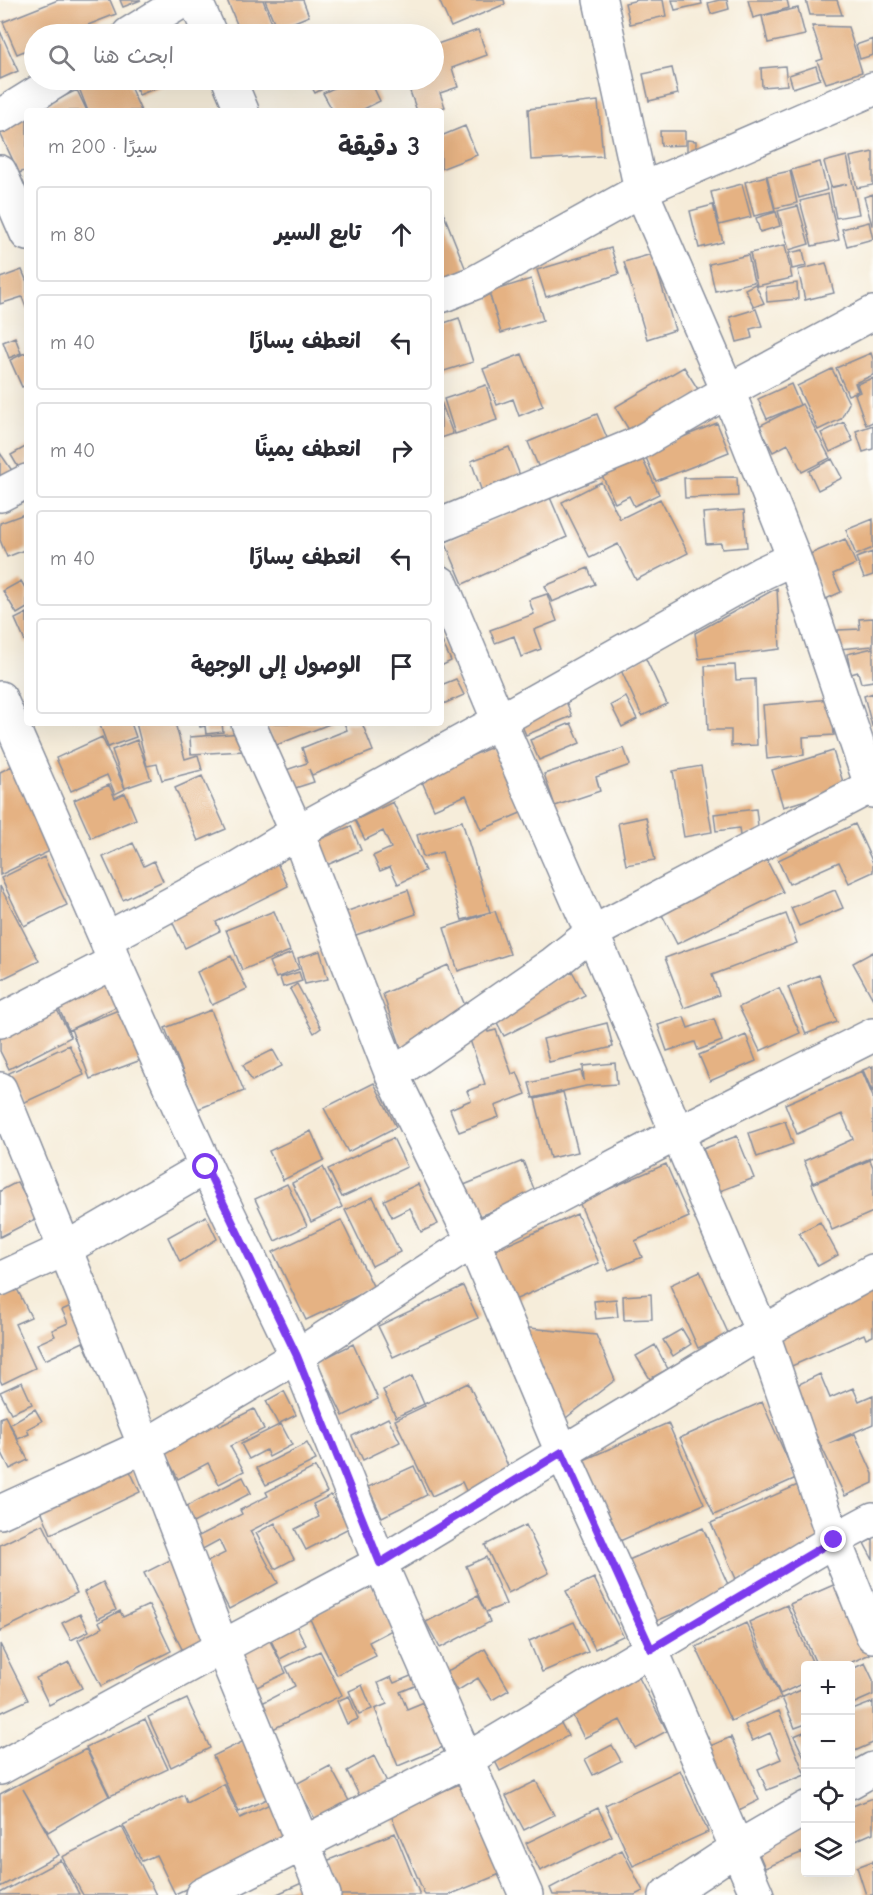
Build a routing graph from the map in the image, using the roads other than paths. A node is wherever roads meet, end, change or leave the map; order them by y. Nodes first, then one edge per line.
1 (184, 0) edge
2 (195, 0) edge
3 (600, 0) edge
4 (145, 24) edge
5 (206, 24) edge
6 (873, 89) edge
7 (42, 90) edge
8 (233, 90) edge
9 (241, 108) edge
10 (0, 116) edge
11 (0, 172) edge
12 (641, 190) junction
13 (24, 227) edge
14 (444, 295) edge
15 (873, 313) edge
16 (728, 391) junction
17 (24, 483) edge
18 (0, 495) edge
19 (444, 524) edge
20 (794, 558) junction
21 (444, 590) edge
22 (0, 698) edge
23 (499, 721) junction
24 (249, 726) edge
25 (14, 729) edge
26 (872, 787) edge
27 (297, 832) junction
28 (592, 933) junction
29 (110, 950) junction
30 (0, 1021) edge
31 (873, 1035) edge
32 (392, 1075) junction
33 (0, 1089) edge
34 (678, 1133) junction
35 (206, 1167) junction
36 (473, 1241) junction
37 (65, 1249) junction
38 (873, 1271) edge
39 (0, 1279) edge
40 (762, 1332) junction
41 (297, 1356) junction
42 (145, 1446) junction
43 (562, 1452) junction
44 (0, 1512) edge
45 (873, 1519) edge
46 (834, 1540) junction
47 (380, 1563) junction
48 (873, 1636) edge
49 (222, 1647) junction
50 (651, 1649) junction
51 (466, 1760) junction
52 (0, 1768) edge
53 (873, 1768) edge
54 (855, 1779) edge
55 (801, 1811) edge
56 (303, 1844) junction
57 (737, 1848) junction
58 (202, 1895) edge
59 (324, 1895) edge
60 (526, 1895) edge
61 (666, 1895) edge
62 (758, 1895) edge

1 - 4 street
2 - 5 street
3 - 12 street
6 - 12 street
7 - 10 street
8 - 9 street
11 - 13 street
12 - 14 street
12 - 16 street
15 - 16 street
16 - 19 street
16 - 20 street
17 - 18 street
20 - 23 street
20 - 26 street
21 - 23 street
22 - 25 street
23 - 27 street
23 - 28 street
24 - 27 street
25 - 29 street
26 - 28 street
27 - 29 street
27 - 32 street
28 - 32 street
28 - 34 street
29 - 30 street
29 - 35 street
31 - 34 street
32 - 36 street
33 - 37 street
34 - 36 street
34 - 40 street
35 - 37 street
35 - 41 street
36 - 41 street
36 - 43 street
37 - 39 street
37 - 42 street
38 - 40 street
40 - 43 street
40 - 46 street
41 - 42 street
41 - 47 street
42 - 44 street
42 - 49 street
43 - 47 street
43 - 50 street
45 - 46 street
46 - 48 street
46 - 50 street
47 - 49 street
47 - 51 street
49 - 52 street
49 - 56 street
50 - 51 street
50 - 57 street
51 - 56 street
51 - 60 street
53 - 54 street
55 - 57 street
56 - 58 street
56 - 59 street
57 - 61 street
57 - 62 street

